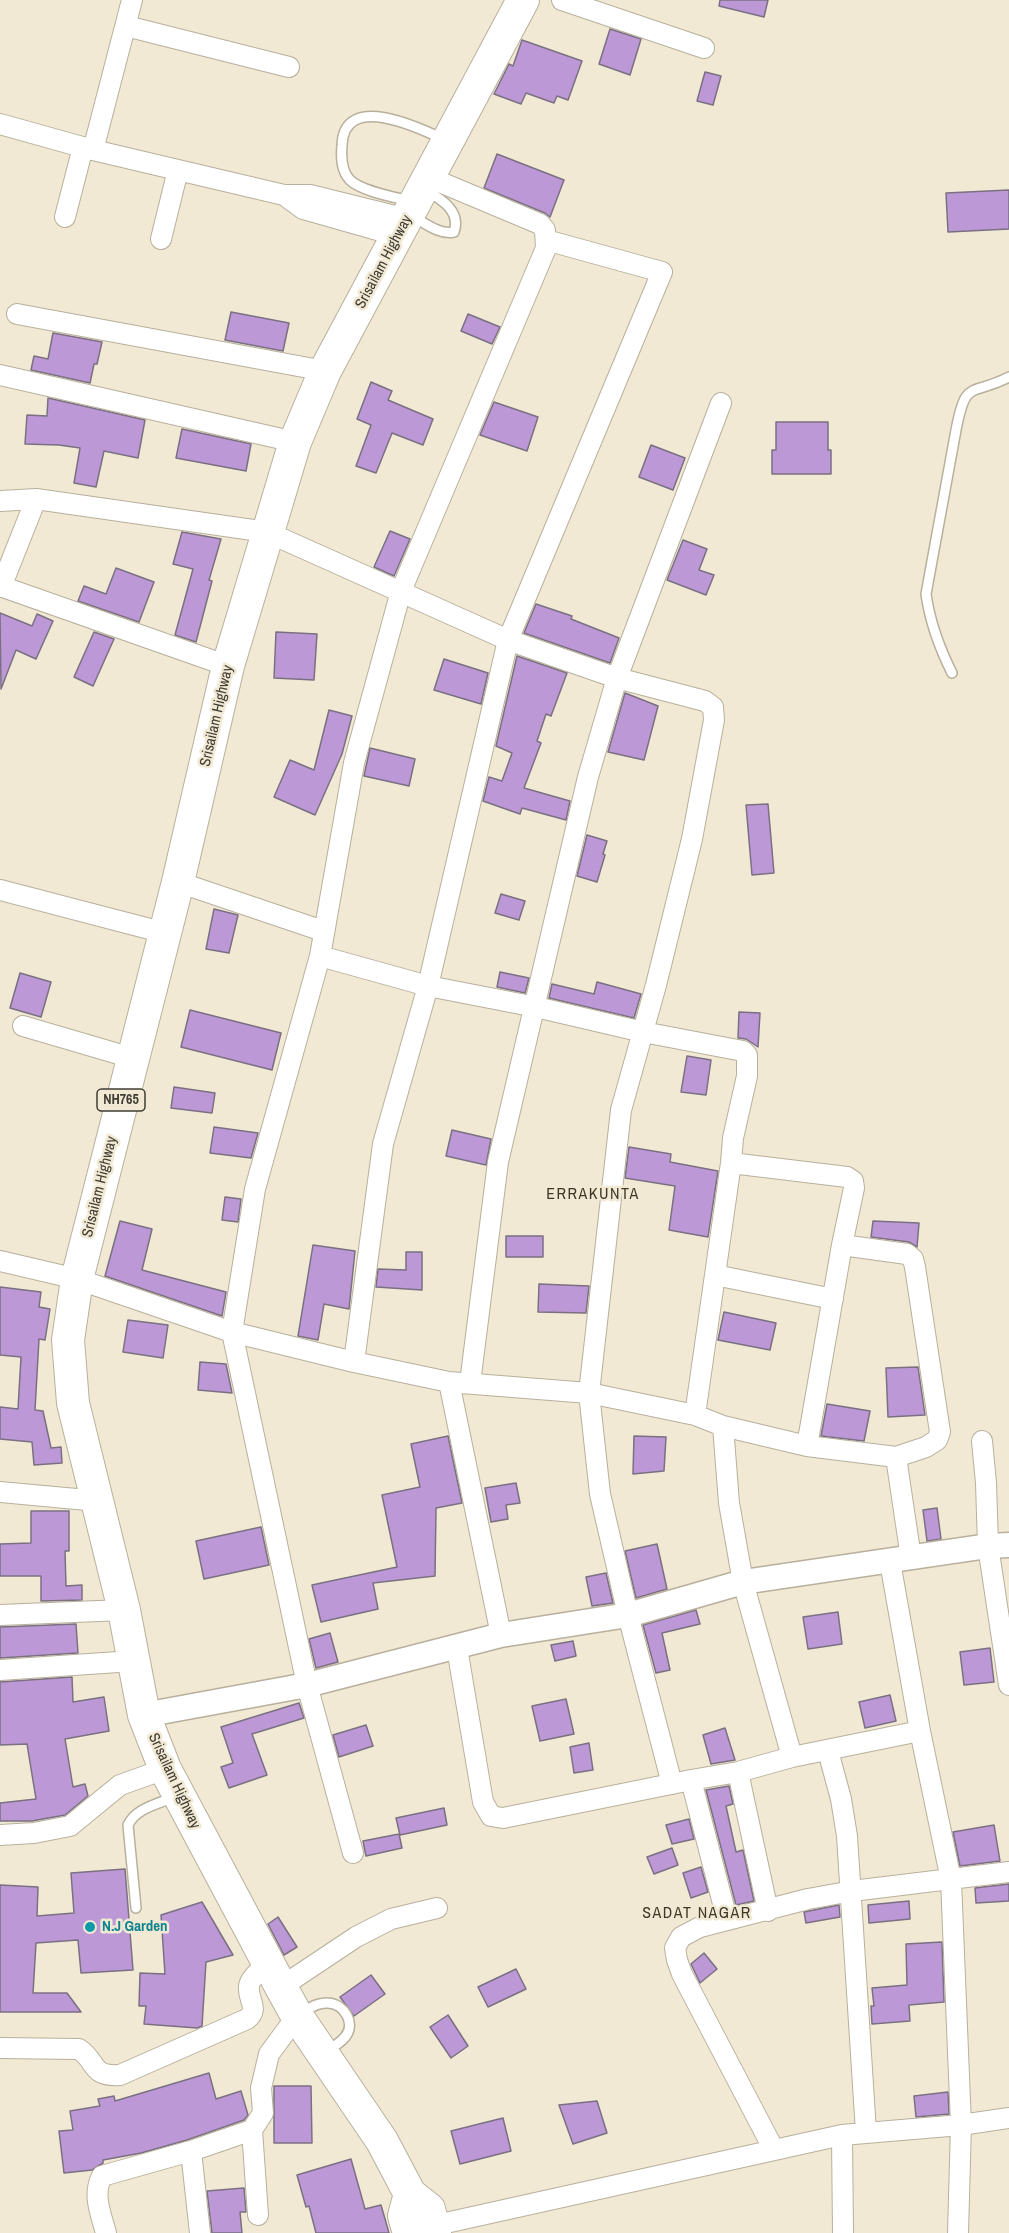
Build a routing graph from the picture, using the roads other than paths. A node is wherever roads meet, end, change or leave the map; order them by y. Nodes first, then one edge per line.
1 (132, 0) edge
2 (523, 0) edge
3 (562, 0) edge
4 (126, 26) junction
5 (704, 48) dead end
6 (289, 67) dead end
7 (0, 124) edge
8 (447, 141) junction
9 (88, 149) junction
10 (178, 170) junction
11 (413, 206) junction
12 (65, 217) dead end
13 (161, 239) dead end
14 (546, 240) junction
15 (17, 314) dead end
16 (325, 371) junction
17 (0, 375) edge
18 (1009, 377) edge
19 (721, 403) dead end
20 (295, 442) junction
21 (36, 499) junction
22 (0, 501) edge
23 (267, 532) junction
24 (1, 587) edge
25 (401, 591) junction
26 (508, 640) junction
27 (228, 666) junction
28 (952, 673) dead end
29 (618, 678) junction
30 (178, 882) junction
31 (0, 890) edge
32 (323, 931) junction
33 (165, 933) junction
34 (320, 956) junction
35 (428, 986) junction
36 (536, 1007) junction
37 (23, 1026) dead end
38 (643, 1032) junction
39 (132, 1058) junction
40 (731, 1163) junction
41 (842, 1245) junction
42 (0, 1261) edge
43 (715, 1275) junction
44 (77, 1279) junction
45 (833, 1299) junction
46 (232, 1332) junction
47 (354, 1362) junction
48 (449, 1382) junction
49 (470, 1383) junction
50 (589, 1393) junction
51 (695, 1415) junction
52 (723, 1426) junction
53 (982, 1441) dead end
54 (807, 1446) junction
55 (896, 1457) junction
56 (0, 1492) edge
57 (98, 1501) junction
58 (999, 1546) edge
59 (901, 1560) junction
60 (743, 1582) junction
61 (124, 1610) junction
62 (0, 1615) edge
63 (628, 1615) junction
64 (501, 1635) junction
65 (457, 1648) junction
66 (133, 1661) junction
67 (0, 1670) edge
68 (308, 1685) junction
69 (1009, 1685) edge
70 (144, 1715) junction
71 (920, 1731) junction
72 (828, 1751) junction
73 (792, 1756) junction
74 (738, 1772) junction
75 (691, 1780) junction
76 (172, 1782) junction
77 (672, 1784) junction
78 (0, 1835) edge
79 (353, 1853) dead end
80 (1009, 1872) edge
81 (951, 1880) junction
82 (852, 1891) junction
83 (136, 1908) dead end
84 (437, 1908) dead end
85 (768, 1911) junction
86 (728, 1919) junction
87 (274, 1975) junction
88 (297, 2016) junction
89 (0, 2048) edge
90 (323, 2054) junction
91 (1009, 2118) edge
92 (961, 2125) junction
93 (252, 2130) junction
94 (866, 2132) junction
95 (842, 2135) junction
96 (774, 2150) junction
97 (191, 2151) junction
98 (258, 2215) dead end
99 (421, 2231) edge
100 (106, 2233) edge
101 (200, 2233) edge
102 (843, 2233) edge
103 (958, 2233) edge

1 - 4 street
2 - 8 highway, Srisailam Highway / NH765
3 - 5 street
4 - 6 street
4 - 9 street
7 - 9 street
8 - 11 highway, Srisailam Highway / NH765
8 - 11 lane
9 - 10 street
9 - 12 street
10 - 11 street
10 - 13 street
11 - 14 street
11 - 16 highway, Srisailam Highway / NH765
14 - 25 street
14 - 26 street
15 - 16 street
16 - 20 highway, Srisailam Highway / NH765
17 - 20 street
18 - 28 lane
19 - 29 street
20 - 23 highway, Srisailam Highway / NH765
21 - 22 street
21 - 23 street
21 - 24 street
23 - 25 street
23 - 27 highway, Srisailam Highway / NH765
24 - 27 street
25 - 26 street
25 - 32 street
26 - 29 street
26 - 35 street
27 - 30 highway, Srisailam Highway / NH765
29 - 36 street
29 - 38 street
30 - 32 street
30 - 33 highway, Srisailam Highway / NH765
31 - 33 street
32 - 34 street
33 - 39 highway, Srisailam Highway / NH765
34 - 35 street
34 - 46 street
35 - 36 street
35 - 47 street
36 - 38 street
36 - 49 street
37 - 39 street
38 - 40 street
38 - 50 street
39 - 44 highway, Srisailam Highway / NH765
40 - 41 street
40 - 43 street
41 - 45 street
41 - 55 street
42 - 44 street
43 - 45 street
43 - 51 street
44 - 46 street
44 - 57 highway, Srisailam Highway / NH765
45 - 54 street
46 - 47 street
46 - 68 street
47 - 48 street
48 - 49 street
48 - 64 street
49 - 50 street
50 - 51 street
50 - 63 street
51 - 52 street
52 - 54 street
52 - 60 street
53 - 58 street
54 - 55 street
55 - 59 street
56 - 57 street
57 - 61 highway, Srisailam Highway / NH765
58 - 59 street
58 - 69 street
59 - 60 street
59 - 71 street
60 - 63 street
60 - 73 street
61 - 62 street
61 - 66 highway, Srisailam Highway / NH765
63 - 64 street
63 - 77 street
64 - 65 street
65 - 68 street
65 - 77 street
66 - 67 street
66 - 70 highway, Srisailam Highway / NH765
68 - 70 street
68 - 79 street
70 - 76 highway, Srisailam Highway / NH765
71 - 72 street
71 - 81 street
72 - 73 street
72 - 82 street
73 - 74 street
74 - 75 street
74 - 85 street
75 - 77 street
75 - 86 street
76 - 78 street
76 - 83 lane
76 - 87 highway, Srisailam Highway / NH765
80 - 81 street
81 - 82 street
81 - 92 street
82 - 85 street
82 - 94 street
84 - 87 street
85 - 86 street
86 - 96 street
87 - 88 highway, Srisailam Highway / NH765
87 - 89 street
88 - 90 highway, Srisailam Highway / NH765
88 - 90 lane
88 - 93 street
90 - 99 highway, Srisailam Highway / NH765
91 - 92 street
92 - 94 street
92 - 103 street
93 - 97 street
93 - 98 street
94 - 95 street
95 - 96 street
95 - 102 street
96 - 99 street
97 - 100 street
97 - 101 street

